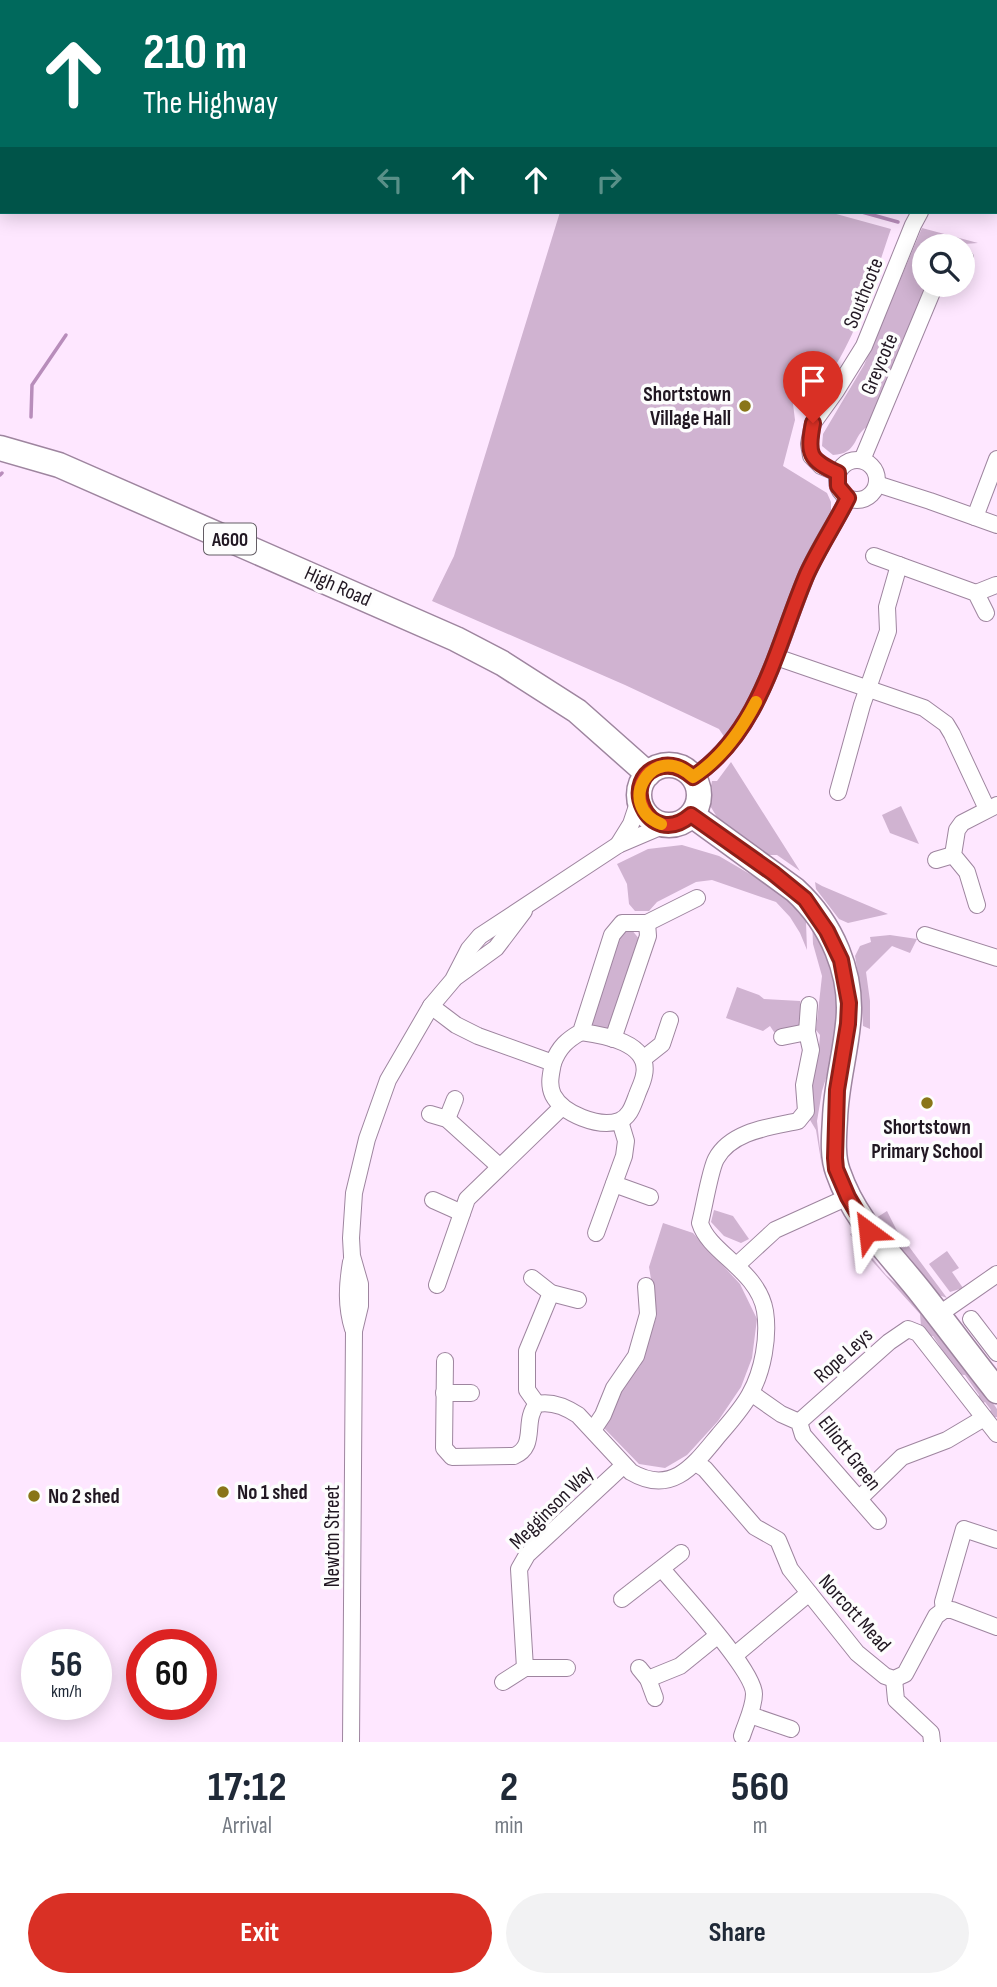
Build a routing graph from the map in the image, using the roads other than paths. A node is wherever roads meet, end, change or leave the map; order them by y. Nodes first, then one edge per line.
1 (916, 218) edge
2 (930, 297) edge
3 (0, 448) edge
4 (997, 459) edge
5 (862, 460) junction
6 (838, 473) junction
7 (877, 484) junction
8 (848, 498) junction
9 (975, 517) junction
10 (997, 525) edge
11 (874, 556) dead end
12 (898, 565) junction
13 (996, 585) edge
14 (976, 593) junction
15 (986, 613) dead end
16 (776, 657) junction
17 (868, 688) junction
18 (648, 774) junction
19 (693, 777) junction
20 (838, 792) dead end
21 (639, 800) junction
22 (992, 807) edge
23 (691, 815) junction
24 (665, 825) junction
25 (618, 845) junction
26 (953, 855) junction
27 (936, 860) dead end
28 (697, 898) dead end
29 (977, 905) dead end
30 (647, 923) junction
31 (925, 935) dead end
32 (997, 958) edge
33 (809, 1005) dead end
34 (431, 1006) junction
35 (670, 1020) dead end
36 (581, 1032) junction
37 (807, 1032) junction
38 (782, 1037) dead end
39 (613, 1039) junction
40 (643, 1059) junction
41 (553, 1063) junction
42 (455, 1099) dead end
43 (562, 1107) junction
44 (430, 1114) dead end
45 (447, 1119) junction
46 (620, 1121) junction
47 (499, 1166) junction
48 (614, 1184) junction
49 (650, 1197) dead end
50 (848, 1197) junction
51 (433, 1200) dead end
52 (462, 1213) junction
53 (596, 1233) dead end
54 (737, 1265) junction
55 (997, 1274) edge
56 (532, 1278) dead end
57 (437, 1285) dead end
58 (646, 1286) dead end
59 (551, 1293) junction
60 (578, 1300) dead end
61 (938, 1315) junction
62 (971, 1320) dead end
63 (997, 1353) edge
64 (445, 1361) dead end
65 (997, 1391) edge
66 (444, 1393) junction
67 (471, 1393) dead end
68 (751, 1393) junction
69 (537, 1404) junction
70 (984, 1418) junction
71 (799, 1422) junction
72 (593, 1430) junction
73 (997, 1434) edge
74 (696, 1463) junction
75 (624, 1465) junction
76 (859, 1499) junction
77 (877, 1521) dead end
78 (997, 1540) edge
79 (681, 1553) dead end
80 (662, 1569) junction
81 (808, 1593) junction
82 (622, 1599) dead end
83 (944, 1609) junction
84 (997, 1627) edge
85 (717, 1636) junction
86 (735, 1655) junction
87 (525, 1668) junction
88 (567, 1668) dead end
89 (894, 1679) junction
90 (503, 1682) dead end
91 (655, 1698) dead end
92 (750, 1715) junction
93 (790, 1729) dead end
94 (742, 1736) dead end
95 (352, 1742) edge
96 (932, 1742) edge

1 - 6 street, Southcote
2 - 5 street, Greycote
3 - 18 main road, High Road / A600
4 - 9 street
5 - 6 street
5 - 7 street
6 - 8 street
7 - 8 street
7 - 9 street
8 - 16 street
9 - 10 street
11 - 12 street
12 - 14 street
12 - 17 street
13 - 14 street
14 - 15 street
16 - 17 street
16 - 19 street
17 - 20 street
17 - 22 street
18 - 19 main road
18 - 21 main road
19 - 23 main road
21 - 24 main road
21 - 25 street
22 - 26 street
23 - 24 main road
23 - 50 main road
24 - 25 street, Newton Street
25 - 34 street, Newton Street
26 - 27 street
26 - 29 street
28 - 30 street
30 - 36 street
30 - 39 street
31 - 32 street
33 - 37 street
34 - 41 street
34 - 95 street, Newton Street
35 - 40 street
36 - 39 street
36 - 41 street
37 - 38 street
37 - 54 street
39 - 40 street
40 - 46 street
41 - 43 street
42 - 45 street
43 - 46 street
43 - 47 street
44 - 45 street
45 - 47 street
46 - 48 street
47 - 52 street
48 - 49 street
48 - 53 street
50 - 54 street
50 - 61 main road
51 - 52 street
52 - 57 street
54 - 68 street
55 - 61 street
56 - 59 street
58 - 72 street
59 - 60 street
59 - 69 street
61 - 65 main road
62 - 63 street
64 - 66 street
66 - 67 street
66 - 69 street
68 - 71 street, Elliott Green
68 - 74 street
69 - 72 street
70 - 71 street, Rope Leys
70 - 73 street
70 - 76 street
71 - 76 street, Elliott Green
72 - 75 street
74 - 75 street
74 - 81 street, Norcott Mead
75 - 87 street, Megginson Way
76 - 77 street, Elliott Green
78 - 83 street
79 - 80 street
80 - 82 street
80 - 85 street
81 - 86 street
81 - 89 street, Norcott Mead
83 - 84 street
83 - 89 street, Norcott Mead
85 - 86 street
85 - 91 street
86 - 92 street
87 - 88 street
87 - 90 street
89 - 96 street
92 - 93 street
92 - 94 street

